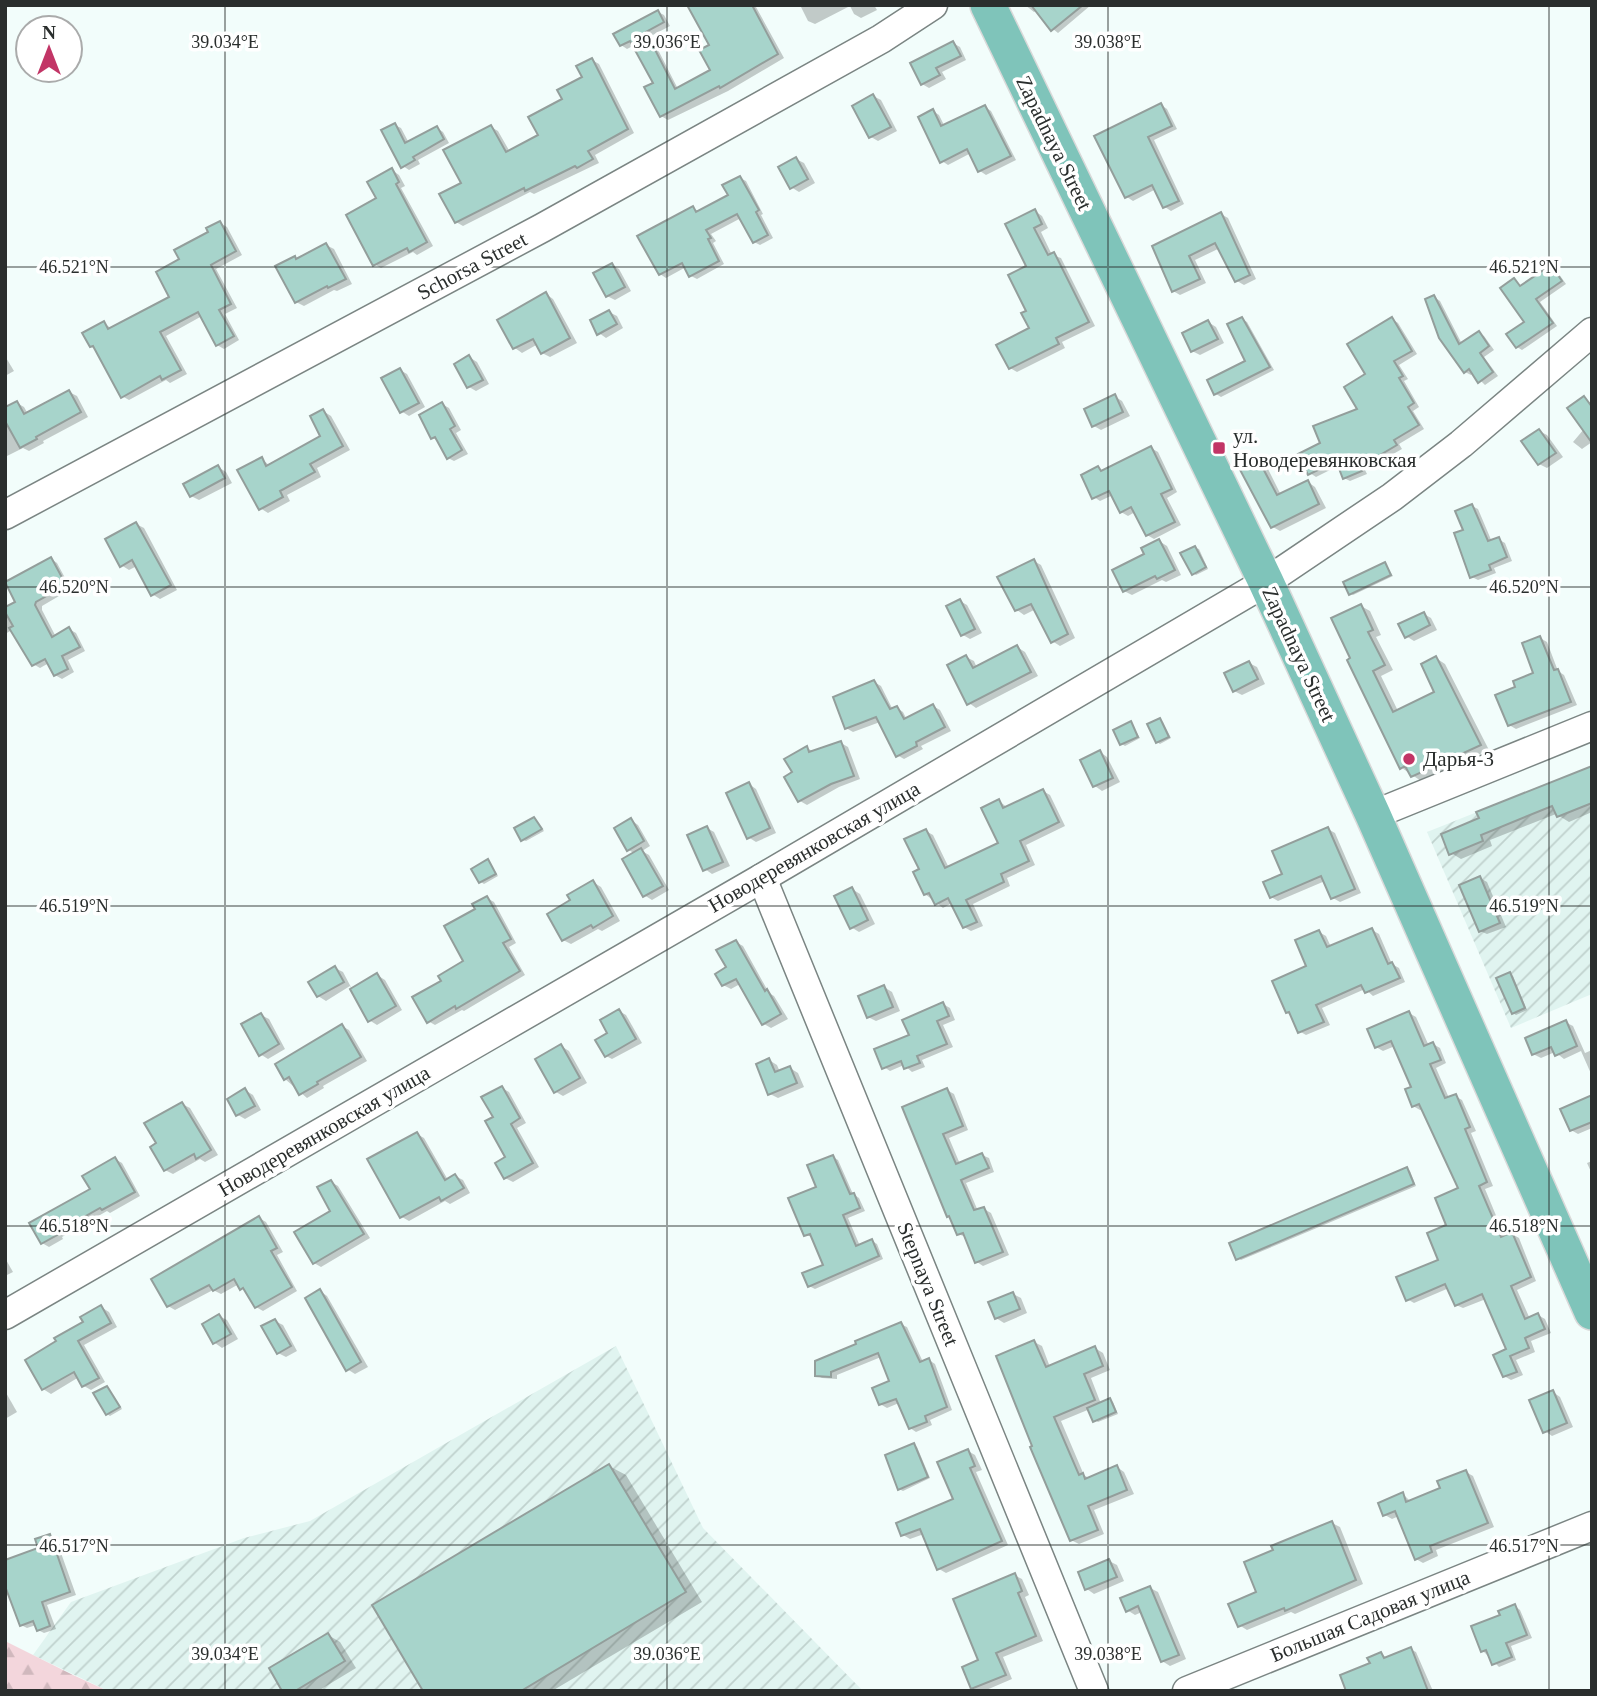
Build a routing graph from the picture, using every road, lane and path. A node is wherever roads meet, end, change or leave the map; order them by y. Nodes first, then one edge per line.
1 (933, 5) edge
2 (988, 5) edge
3 (1592, 332) edge
4 (5, 515) edge
5 (1266, 582) junction
6 (1592, 726) edge
7 (1373, 815) junction
8 (762, 878) junction
9 (1592, 1312) edge
10 (5, 1315) edge
11 (1592, 1526) edge
12 (1094, 1691) edge
13 (1187, 1691) edge

1 - 4 street, Schorsa Street
2 - 5 main road, Zapadnaya Street
3 - 5 street, Новодеревянковская улица
5 - 7 main road, Zapadnaya Street
5 - 8 street, Новодеревянковская улица
6 - 7 street
7 - 9 main road, Zapadnaya Street
8 - 10 street, Новодеревянковская улица
8 - 12 street, Stepnaya Street
11 - 13 street, Большая Садовая улица

